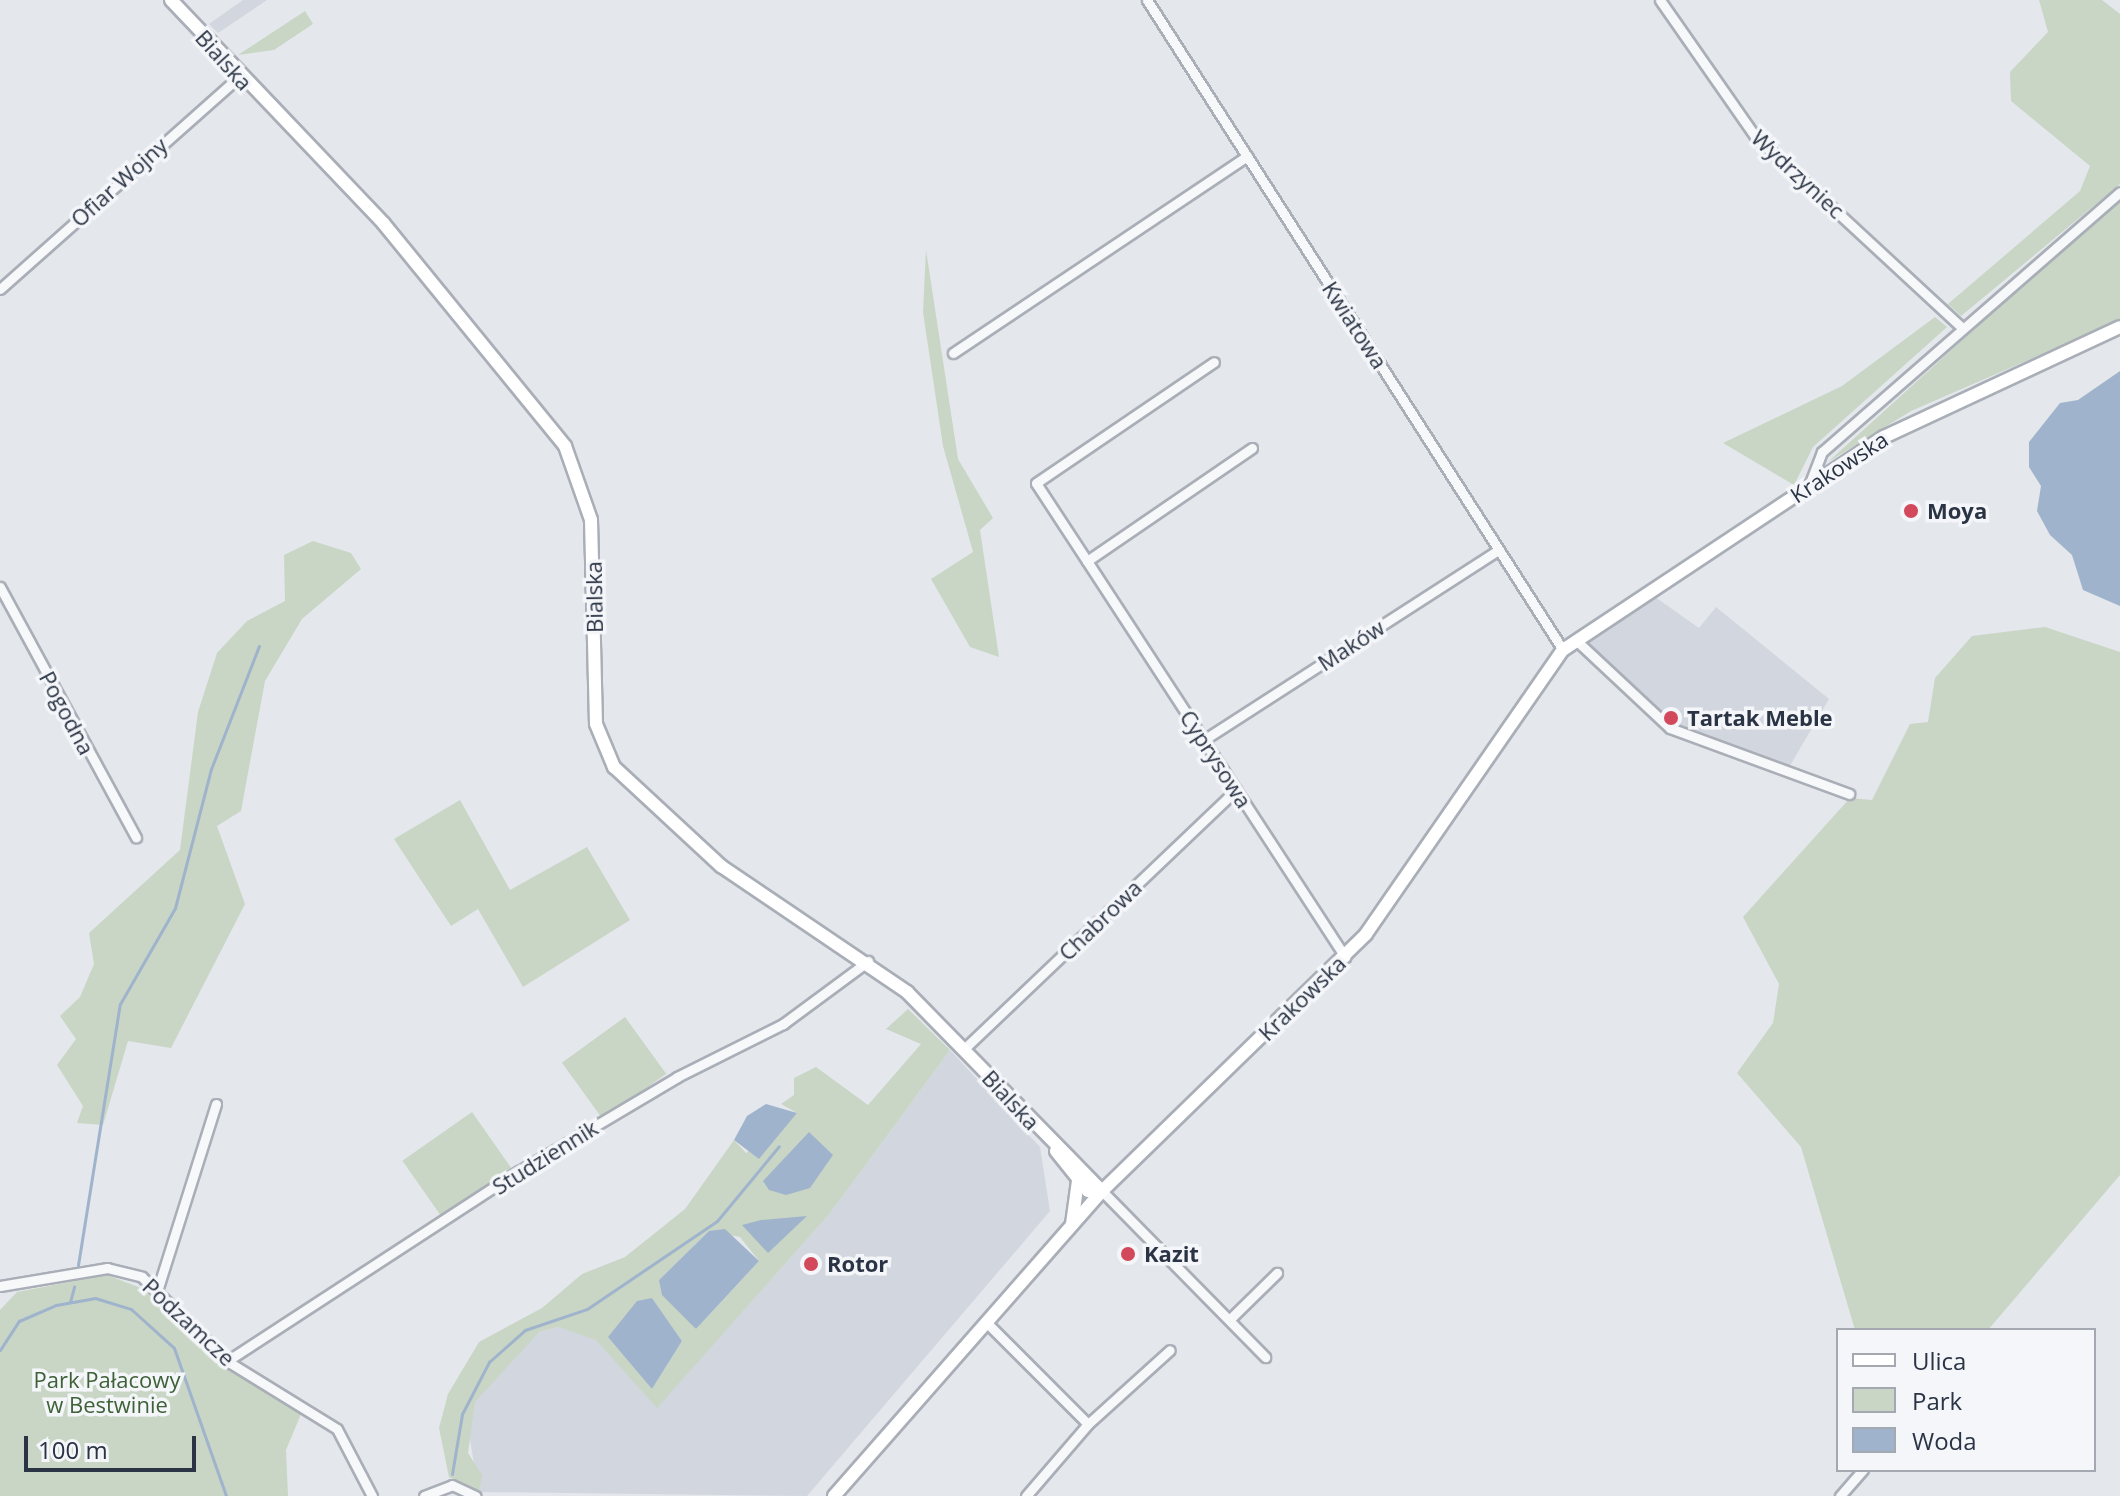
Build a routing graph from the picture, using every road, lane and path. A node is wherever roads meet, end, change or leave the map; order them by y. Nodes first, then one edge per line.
1 (171, 0) edge
2 (1147, 0) edge
3 (1660, 0) edge
4 (239, 77) junction
5 (1247, 156) junction
6 (2120, 192) edge
7 (0, 289) edge
8 (1961, 327) junction
9 (2120, 327) edge
10 (953, 353) dead end
11 (1214, 362) dead end
12 (1252, 448) dead end
13 (1810, 483) junction
14 (1498, 550) junction
15 (1087, 561) junction
16 (0, 587) edge
17 (1577, 641) junction
18 (1563, 650) junction
19 (1205, 739) junction
20 (1236, 790) junction
21 (1849, 794) dead end
22 (136, 838) dead end
23 (1345, 957) junction
24 (868, 961) junction
25 (964, 1049) junction
26 (216, 1104) dead end
27 (1049, 1141) junction
28 (1092, 1177) junction
29 (1078, 1181) junction
30 (1112, 1181) junction
31 (1102, 1191) junction
32 (1072, 1224) junction
33 (1277, 1273) dead end
34 (0, 1286) edge
35 (158, 1288) junction
36 (1230, 1319) junction
37 (986, 1322) junction
38 (1170, 1350) dead end
39 (1265, 1357) dead end
40 (227, 1361) junction
41 (1088, 1424) junction
42 (1861, 1472) edge
43 (372, 1496) edge
44 (424, 1496) edge
45 (476, 1496) edge
46 (834, 1496) edge
47 (1026, 1496) edge
48 (1840, 1496) edge

1 - 4 street, Bialska
2 - 5 street, Kwiatowa
3 - 8 street, Wydrzyniec
4 - 7 street, Ofiar Wojny
4 - 24 street, Bialska
5 - 10 street
5 - 14 street, Kwiatowa
6 - 8 street
8 - 13 street
9 - 13 street, Krakowska
11 - 15 street, Cyprysowa
12 - 15 street
13 - 17 street, Krakowska
14 - 18 street, Kwiatowa
14 - 19 street, Maków
15 - 19 street, Cyprysowa
16 - 22 street, Pogodna
17 - 18 street, Krakowska
17 - 21 street
18 - 23 street, Krakowska
19 - 20 street, Cyprysowa
20 - 23 street, Cyprysowa
20 - 25 street, Chabrowa
23 - 30 street, Krakowska
24 - 25 street, Bialska
24 - 40 street, Studziennik
25 - 27 street, Bialska
26 - 35 street
27 - 28 street, Bialska
27 - 29 street, Bialska
28 - 30 street, Bialska
28 - 31 street, Bialska
29 - 31 street
29 - 32 street
30 - 31 street, Krakowska
31 - 32 street, Krakowska
31 - 36 street
32 - 37 street, Krakowska
33 - 36 street
34 - 35 street, Podzamcze
35 - 40 street, Podzamcze
36 - 39 street
37 - 41 street
37 - 46 street, Krakowska
38 - 41 street
40 - 43 street, Podzamcze
41 - 47 street
42 - 48 street
44 - 45 street

